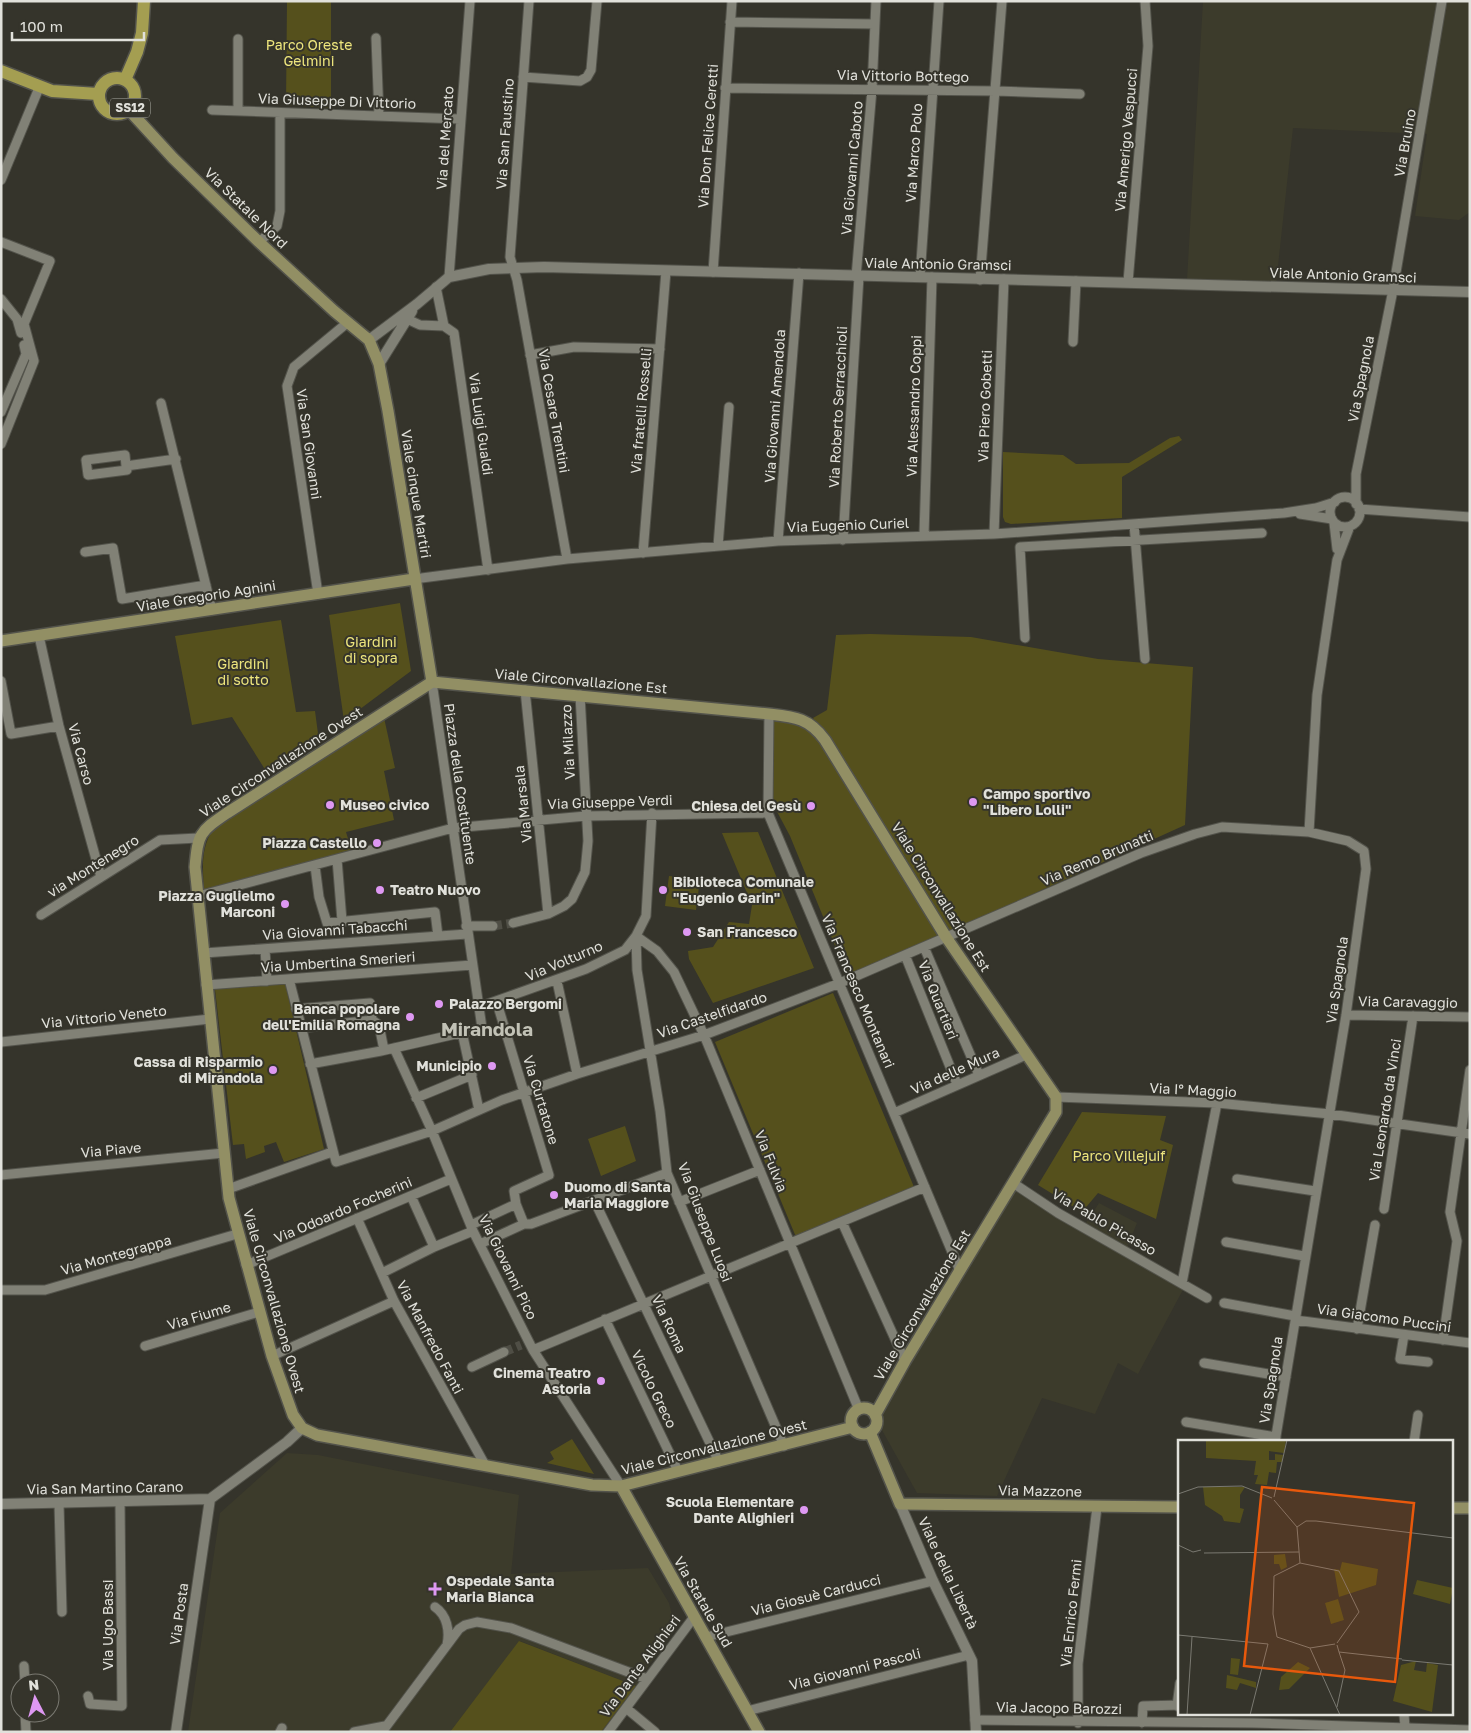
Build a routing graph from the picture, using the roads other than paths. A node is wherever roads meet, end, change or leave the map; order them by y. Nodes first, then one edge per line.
1 (144, 1) edge
2 (470, 1) edge
3 (529, 1) edge
4 (597, 1) edge
5 (732, 1) edge
6 (876, 1) edge
7 (939, 1) edge
8 (1002, 1) edge
9 (1145, 1) edge
10 (1442, 1) edge
11 (730, 22) junction
12 (875, 24) junction
13 (376, 38) dead end
14 (238, 39) dead end
15 (1, 71) edge
16 (523, 77) junction
17 (126, 80) junction
18 (39, 88) junction
19 (725, 88) junction
20 (872, 89) junction
21 (932, 91) junction
22 (996, 91) junction
23 (98, 94) junction
24 (1080, 94) dead end
25 (129, 110) junction
26 (212, 110) dead end
27 (238, 111) junction
28 (280, 113) junction
29 (379, 116) junction
30 (460, 119) junction
31 (1, 180) edge
32 (1, 242) edge
33 (259, 242) junction
34 (514, 269) junction
35 (666, 271) junction
36 (713, 272) junction
37 (799, 273) junction
38 (449, 276) junction
39 (858, 276) junction
40 (920, 277) junction
41 (932, 277) junction
42 (980, 280) junction
43 (1004, 280) junction
44 (1076, 281) junction
45 (1128, 282) junction
46 (436, 288) junction
47 (1393, 290) junction
48 (1470, 292) edge
49 (1, 299) edge
50 (417, 304) junction
51 (407, 320) junction
52 (347, 323) junction
53 (444, 326) junction
54 (369, 340) junction
55 (1073, 342) dead end
56 (660, 349) junction
57 (530, 356) junction
58 (379, 364) junction
59 (161, 403) dead end
60 (729, 407) dead end
61 (1, 412) edge
62 (4, 430) edge
63 (1, 444) edge
64 (176, 459) junction
65 (126, 466) dead end
66 (1356, 474) junction
67 (1337, 500) junction
68 (1358, 506) junction
69 (1284, 513) junction
70 (1396, 513) junction
71 (1470, 517) edge
72 (1357, 520) junction
73 (1333, 521) junction
74 (1134, 524) junction
75 (1350, 526) junction
76 (1019, 532) junction
77 (1262, 533) dead end
78 (994, 534) junction
79 (924, 535) junction
80 (843, 540) junction
81 (1135, 540) junction
82 (778, 542) junction
83 (718, 546) junction
84 (1020, 547) junction
85 (85, 552) dead end
86 (643, 553) junction
87 (567, 559) junction
88 (1337, 560) junction
89 (488, 570) junction
90 (414, 580) junction
91 (206, 586) junction
92 (318, 594) junction
93 (212, 610) junction
94 (39, 636) junction
95 (1025, 638) dead end
96 (1, 641) edge
97 (1145, 659) dead end
98 (1, 680) edge
99 (432, 682) junction
100 (525, 690) junction
101 (580, 696) junction
102 (769, 714) junction
103 (58, 726) junction
104 (768, 813) junction
105 (652, 814) junction
106 (586, 816) junction
107 (538, 819) junction
108 (452, 828) junction
109 (1309, 832) junction
110 (198, 838) junction
111 (337, 859) junction
112 (315, 866) junction
113 (101, 878) junction
114 (198, 896) junction
115 (548, 914) junction
116 (41, 915) dead end
117 (342, 921) junction
118 (513, 923) tunnel mouth
119 (493, 926) tunnel mouth
120 (467, 930) junction
121 (438, 936) junction
122 (636, 936) junction
123 (946, 937) junction
124 (924, 947) junction
125 (265, 949) junction
126 (204, 953) junction
127 (905, 955) junction
128 (472, 965) junction
129 (289, 979) junction
130 (267, 980) junction
131 (557, 980) junction
132 (840, 983) junction
133 (206, 985) junction
134 (497, 1003) junction
135 (479, 1007) junction
136 (296, 1008) junction
137 (1346, 1015) junction
138 (1413, 1016) junction
139 (1470, 1018) edge
140 (210, 1019) junction
141 (372, 1020) junction
142 (301, 1028) junction
143 (462, 1032) junction
144 (704, 1034) junction
145 (1, 1042) edge
146 (389, 1049) junction
147 (650, 1051) junction
148 (1026, 1055) junction
149 (310, 1064) junction
150 (1470, 1070) edge
151 (577, 1074) junction
152 (472, 1075) junction
153 (979, 1075) junction
154 (957, 1084) junction
155 (526, 1092) junction
156 (1056, 1097) junction
157 (416, 1098) junction
158 (1217, 1103) junction
159 (479, 1110) junction
160 (894, 1113) junction
161 (1330, 1114) junction
162 (1397, 1124) junction
163 (432, 1131) junction
164 (1466, 1133) edge
165 (332, 1152) junction
166 (224, 1153) junction
167 (760, 1170) junction
168 (668, 1173) junction
169 (1, 1175) edge
170 (451, 1179) junction
171 (1237, 1179) dead end
172 (1013, 1183) junction
173 (925, 1187) junction
174 (228, 1189) junction
175 (1315, 1191) junction
176 (411, 1196) junction
177 (594, 1200) junction
178 (680, 1202) junction
179 (516, 1204) junction
180 (1384, 1209) dead end
181 (357, 1218) junction
182 (842, 1222) junction
183 (524, 1224) junction
184 (1375, 1225) dead end
185 (472, 1228) junction
186 (237, 1234) junction
187 (1226, 1242) dead end
188 (480, 1244) junction
189 (790, 1244) junction
190 (434, 1247) junction
191 (1304, 1256) junction
192 (246, 1265) junction
193 (960, 1271) junction
194 (382, 1273) junction
195 (711, 1278) junction
196 (1182, 1283) junction
197 (1, 1290) edge
198 (1207, 1298) dead end
199 (394, 1301) junction
200 (1224, 1303) dead end
201 (644, 1304) junction
202 (259, 1312) junction
203 (1295, 1318) junction
204 (605, 1319) junction
205 (1357, 1328) junction
206 (1404, 1334) junction
207 (1443, 1340) junction
208 (1470, 1343) edge
209 (145, 1346) dead end
210 (528, 1346) junction
211 (504, 1352) tunnel mouth
212 (272, 1356) junction
213 (905, 1360) junction
214 (1428, 1362) dead end
215 (1204, 1363) dead end
216 (472, 1366) dead end
217 (1286, 1377) junction
218 (859, 1410) junction
219 (875, 1415) junction
220 (1418, 1416) dead end
221 (1186, 1422) dead end
222 (853, 1427) junction
223 (302, 1428) junction
224 (870, 1432) junction
225 (1276, 1439) edge
226 (1414, 1440) edge
227 (784, 1446) junction
228 (719, 1462) junction
229 (485, 1465) junction
230 (678, 1471) junction
231 (621, 1486) junction
232 (210, 1499) junction
233 (120, 1503) junction
234 (1, 1504) edge
235 (59, 1504) junction
236 (900, 1504) junction
237 (1097, 1507) junction
238 (1178, 1507) edge
239 (1454, 1508) edge
240 (1470, 1508) edge
241 (933, 1581) junction
242 (435, 1607) dead end
243 (62, 1612) dead end
244 (694, 1616) junction
245 (706, 1637) junction
246 (447, 1646) junction
247 (970, 1654) junction
248 (24, 1666) dead end
249 (24, 1673) edge
250 (648, 1679) junction
251 (88, 1696) dead end
252 (1178, 1706) edge
253 (626, 1708) junction
254 (747, 1711) junction
255 (1337, 1716) edge
256 (1404, 1716) edge
257 (1078, 1723) junction
258 (1146, 1723) junction
259 (1263, 1723) edge
260 (1336, 1725) junction
261 (1405, 1727) junction
262 (385, 1728) edge
263 (975, 1729) edge
264 (1470, 1730) edge
265 (176, 1732) edge
266 (354, 1732) edge
267 (608, 1732) edge
268 (655, 1732) edge
269 (759, 1732) edge

1 - 17 main road, SS12
2 - 30 street, Via del Mercato
3 - 16 street, Via San Faustino
4 - 16 street
5 - 11 street, Via Don Felice Ceretti
6 - 12 street, Via Giovanni Caboto
7 - 21 street, Via Marco Polo
8 - 22 street
9 - 45 street, Via Amerigo Vespucci
10 - 47 street, Via Bruino
11 - 12 street
11 - 19 street, Via Don Felice Ceretti
12 - 20 street, Via Giovanni Caboto
13 - 29 street
14 - 27 street
15 - 18 main road
16 - 34 street, Via San Faustino
17 - 23 main road, SS12
17 - 25 main road, SS12
18 - 23 main road
18 - 31 street
19 - 20 street, Via Vittorio Bottego
19 - 36 street, Via Don Felice Ceretti
20 - 21 street, Via Vittorio Bottego
20 - 39 street, Via Giovanni Caboto
21 - 22 street, Via Vittorio Bottego
21 - 40 street, Via Marco Polo
22 - 24 street, Via Vittorio Bottego
22 - 42 street
23 - 25 main road, SS12
25 - 33 main road, Via Statale Nord / SS12
26 - 27 street, Via Giuseppe Di Vittorio
27 - 28 street, Via Giuseppe Di Vittorio
28 - 29 street, Via Giuseppe Di Vittorio
28 - 33 street
29 - 30 street, Via Giuseppe Di Vittorio
30 - 38 street, Via del Mercato
32 - 62 street
33 - 52 main road, Via Statale Nord / SS12
34 - 35 street, Viale Antonio Gramsci
34 - 38 street, Viale Antonio Gramsci
34 - 57 street, Via Cesare Trentini
35 - 36 street, Viale Antonio Gramsci
35 - 56 street, Via fratelli Rosselli
36 - 37 street, Viale Antonio Gramsci
37 - 39 street, Viale Antonio Gramsci
37 - 82 street, Via Giovanni Amendola
38 - 46 street
39 - 40 street, Viale Antonio Gramsci
39 - 80 street, Via Roberto Serracchioli
40 - 41 street, Viale Antonio Gramsci
41 - 42 street, Viale Antonio Gramsci
41 - 79 street, Via Alessandro Coppi
42 - 43 street, Viale Antonio Gramsci
43 - 44 street, Viale Antonio Gramsci
43 - 78 street, Via Piero Gobetti
44 - 45 street, Viale Antonio Gramsci
44 - 55 street
45 - 47 street, Viale Antonio Gramsci
46 - 50 street
46 - 53 street, Via Luigi Gualdi
47 - 48 street, Viale Antonio Gramsci
47 - 66 street, Via Spagnola
49 - 61 street
50 - 51 street
50 - 54 street
51 - 53 street
51 - 58 street
52 - 54 main road, Viale cinque Martiri
52 - 92 street, Via San Giovanni
53 - 89 street, Via Luigi Gualdi
54 - 58 main road, Viale cinque Martiri
56 - 57 street
56 - 86 street, Via fratelli Rosselli
57 - 87 street, Via Cesare Trentini
58 - 90 main road, Viale cinque Martiri
59 - 64 street
60 - 83 street
62 - 63 street
64 - 65 street
64 - 91 street
66 - 67 street, Via Spagnola
66 - 68 street, Via Spagnola
67 - 68 street
67 - 69 street, Via Eugenio Curiel
67 - 73 street
68 - 70 street
68 - 72 street
69 - 73 street, Via Eugenio Curiel
69 - 74 street, Via Eugenio Curiel
70 - 71 street
70 - 72 street
72 - 75 street
73 - 75 street
73 - 88 street
74 - 76 street, Via Eugenio Curiel
74 - 81 street
75 - 88 street
76 - 78 street, Via Eugenio Curiel
76 - 84 street
77 - 81 street
78 - 79 street, Via Eugenio Curiel
79 - 80 street, Via Eugenio Curiel
80 - 82 street, Via Eugenio Curiel
81 - 84 street
81 - 97 street
82 - 83 street, Via Eugenio Curiel
83 - 86 street, Via Eugenio Curiel
84 - 95 street
85 - 91 street
86 - 87 street, Via Eugenio Curiel
87 - 89 street, Via Eugenio Curiel
88 - 109 street
89 - 90 street, Via Eugenio Curiel
90 - 92 main road, Viale Gregorio Agnini
90 - 99 main road, Viale cinque Martiri
91 - 93 street
92 - 93 main road, Viale Gregorio Agnini
93 - 94 main road, Viale Gregorio Agnini
94 - 96 main road, Viale Gregorio Agnini
94 - 103 street, Via Carso
98 - 103 street
99 - 100 main road, Viale Circonvallazione Est
99 - 108 street, Piazza della Costituente
99 - 110 main road, Viale Circonvallazione Ovest
100 - 101 main road, Viale Circonvallazione Est
100 - 107 street, Via Marsala
101 - 102 main road, Viale Circonvallazione Est
101 - 106 street, Via Milazzo
102 - 104 street, Via Francesco Montanari
102 - 123 main road, Viale Circonvallazione Est
103 - 113 street, Via Carso
104 - 105 street, Via Giuseppe Verdi
104 - 132 street, Via Francesco Montanari
105 - 106 street, Via Giuseppe Verdi
105 - 122 street
106 - 107 street, Via Giuseppe Verdi
106 - 115 street, Via Milazzo
107 - 108 street, Via Giuseppe Verdi
107 - 115 street, Via Marsala
108 - 111 street
108 - 120 street, Piazza della Costituente
109 - 123 street, Via Remo Brunatti
109 - 137 street, Via Spagnola
110 - 113 street, via Montenegro
110 - 114 main road, Viale Circonvallazione Ovest
111 - 112 street
111 - 117 street
112 - 114 street
112 - 117 street
113 - 116 street, via Montenegro
114 - 126 main road, Viale Circonvallazione Ovest
115 - 118 street, Via Milazzo
117 - 121 street
119 - 120 street
120 - 121 street, Via Giovanni Tabacchi
120 - 128 street, Piazza della Costituente
121 - 125 street, Via Giovanni Tabacchi
122 - 131 street, Via Volturno
122 - 144 street, Via Fulvia
122 - 147 street, Via Giuseppe Luosi
123 - 124 street, Via Remo Brunatti
123 - 148 main road, Viale Circonvallazione Est
124 - 127 street, Via Remo Brunatti
124 - 153 street
125 - 126 street, Via Giovanni Tabacchi
125 - 130 street
126 - 133 main road, Viale Circonvallazione Ovest
127 - 132 street, Via Castelfidardo
127 - 154 street, Via Quartieri
128 - 129 street, Via Umbertina Smerieri
128 - 135 street, Piazza della Costituente
129 - 130 street, Via Umbertina Smerieri
129 - 136 street
130 - 133 street, Via Umbertina Smerieri
131 - 134 street, Via Volturno
131 - 151 street
132 - 144 street, Via Castelfidardo
132 - 160 street, Via Francesco Montanari
133 - 140 main road, Viale Circonvallazione Ovest
134 - 135 street
134 - 155 street, Via Curtatone
135 - 143 street, Piazza della Costituente
136 - 141 street, Via Giovanni Pico
136 - 142 street
137 - 138 street, Via Caravaggio
137 - 161 street, Via Spagnola
138 - 139 street, Via Caravaggio
138 - 162 street, Via Leonardo da Vinci
140 - 145 street, Via Vittorio Veneto
140 - 166 main road, Viale Circonvallazione Ovest
141 - 142 street
141 - 146 street, Via Giovanni Pico
142 - 149 street
143 - 146 street
143 - 152 street
144 - 147 street, Via Castelfidardo
144 - 167 street, Via Fulvia
146 - 149 street
146 - 157 street, Via Giovanni Pico
147 - 151 street, Via Castelfidardo
147 - 168 street, Via Giuseppe Luosi
148 - 153 street, Via delle Mura
148 - 156 main road, Viale Circonvallazione Est
149 - 165 street
150 - 164 street
151 - 155 street, Via Castelfidardo
152 - 157 street
152 - 159 street
153 - 154 street, Via delle Mura
154 - 160 street, Via delle Mura
155 - 159 street, Via Castelfidardo
155 - 179 street, Via Curtatone
156 - 158 street, Via I° Maggio
156 - 172 main road, Viale Circonvallazione Est
157 - 163 street, Via Giovanni Pico
158 - 161 street, Via I° Maggio
158 - 196 street
159 - 163 street, Via Castelfidardo
160 - 173 street, Via Francesco Montanari
161 - 162 street, Via I° Maggio
161 - 175 street, Via Spagnola
162 - 164 street, Via I° Maggio
162 - 180 street, Via Leonardo da Vinci
163 - 165 street, Via Castelfidardo
163 - 170 street, Via Giovanni Pico
164 - 207 street
165 - 174 street
166 - 169 street, Via Piave
166 - 174 main road, Viale Circonvallazione Ovest
167 - 178 street
167 - 189 street, Via Fulvia
168 - 177 street
168 - 178 street, Via Giuseppe Luosi
170 - 176 street, Via Odoardo Focherini
170 - 185 street, Via Giovanni Pico
171 - 175 street
172 - 193 main road, Viale Circonvallazione Est
172 - 196 street, Via Pablo Picasso
173 - 182 street
173 - 193 street, Via Francesco Montanari
174 - 186 main road, Viale Circonvallazione Ovest
175 - 191 street, Via Spagnola
176 - 181 street, Via Odoardo Focherini
176 - 190 street
177 - 183 street
177 - 201 street, Via Roma
178 - 195 street, Via Giuseppe Luosi
179 - 183 street
179 - 185 street
181 - 192 street, Via Odoardo Focherini
181 - 194 street, Via Manfredo Fanti
182 - 189 street
182 - 213 street
183 - 188 street
184 - 205 street
185 - 188 street, Via Giovanni Pico
185 - 190 street
186 - 192 main road, Viale Circonvallazione Ovest
186 - 197 street, Via Montegrappa
187 - 191 street
188 - 210 street, Via Giovanni Pico
189 - 195 street
189 - 218 street, Via Fulvia
190 - 194 street
191 - 203 street, Via Spagnola
192 - 202 main road, Viale Circonvallazione Ovest
193 - 213 main road, Viale Circonvallazione Est
194 - 199 street, Via Manfredo Fanti
195 - 201 street
195 - 227 street, Via Giuseppe Luosi
196 - 198 street, Via Pablo Picasso
199 - 212 street
199 - 229 street, Via Manfredo Fanti
200 - 203 street, Via Giacomo Puccini
201 - 204 street
201 - 228 street, Via Roma
202 - 209 street, Via Fiume
202 - 212 main road, Viale Circonvallazione Ovest
203 - 205 street, Via Giacomo Puccini
203 - 217 street, Via Spagnola
204 - 210 street
204 - 230 street, Vicolo Greco
205 - 206 street, Via Giacomo Puccini
206 - 207 street, Via Giacomo Puccini
206 - 214 street
207 - 208 street, Via Giacomo Puccini
210 - 231 street, Via Giovanni Pico
211 - 216 street
212 - 223 main road, Viale Circonvallazione Ovest
213 - 219 main road, Viale Circonvallazione Est
215 - 217 street
217 - 225 street, Via Spagnola
218 - 219 main road
218 - 222 main road
219 - 224 main road, Viale Circonvallazione Est
220 - 226 street
221 - 225 street
222 - 224 main road
222 - 227 main road, Viale Circonvallazione Ovest
223 - 229 main road, Viale Circonvallazione Ovest
223 - 232 street
224 - 236 main road, Viale della Libertà
227 - 228 main road, Viale Circonvallazione Ovest
228 - 230 main road, Viale Circonvallazione Ovest
229 - 231 main road, Viale Circonvallazione Ovest
230 - 231 main road, Viale Circonvallazione Ovest
231 - 244 main road, Via Statale Sud
232 - 233 street, Via San Martino Carano
232 - 265 street, Via Posta
233 - 235 street, Via San Martino Carano
233 - 251 street, Via Ugo Bassi
234 - 235 street, Via San Martino Carano
235 - 243 street
236 - 237 main road, Via Mazzone
236 - 241 street, Viale della Libertà
237 - 238 main road, Via Mazzone
237 - 257 street, Via Enrico Fermi
239 - 240 main road
241 - 245 street, Via Giosuè Carducci
241 - 247 street, Viale della Libertà
242 - 246 street
244 - 245 main road, Via Statale Sud
244 - 250 street, Via Dante Alighieri
245 - 254 main road, Via Statale Sud
246 - 250 street
246 - 262 street
247 - 254 street, Via Giovanni Pascoli
247 - 263 street, Viale della Libertà
248 - 249 street
250 - 253 street, Via Dante Alighieri
252 - 258 street, Via Jacopo Barozzi
253 - 267 street, Via Dante Alighieri
253 - 268 street
254 - 269 main road, Via Statale Sud
255 - 260 street
256 - 261 street
257 - 258 street, Via Jacopo Barozzi
257 - 263 street, Via Jacopo Barozzi
258 - 259 street, Via Jacopo Barozzi
259 - 260 street, Via Jacopo Barozzi
260 - 261 street, Via Jacopo Barozzi
261 - 264 street, Via Jacopo Barozzi
262 - 266 street

